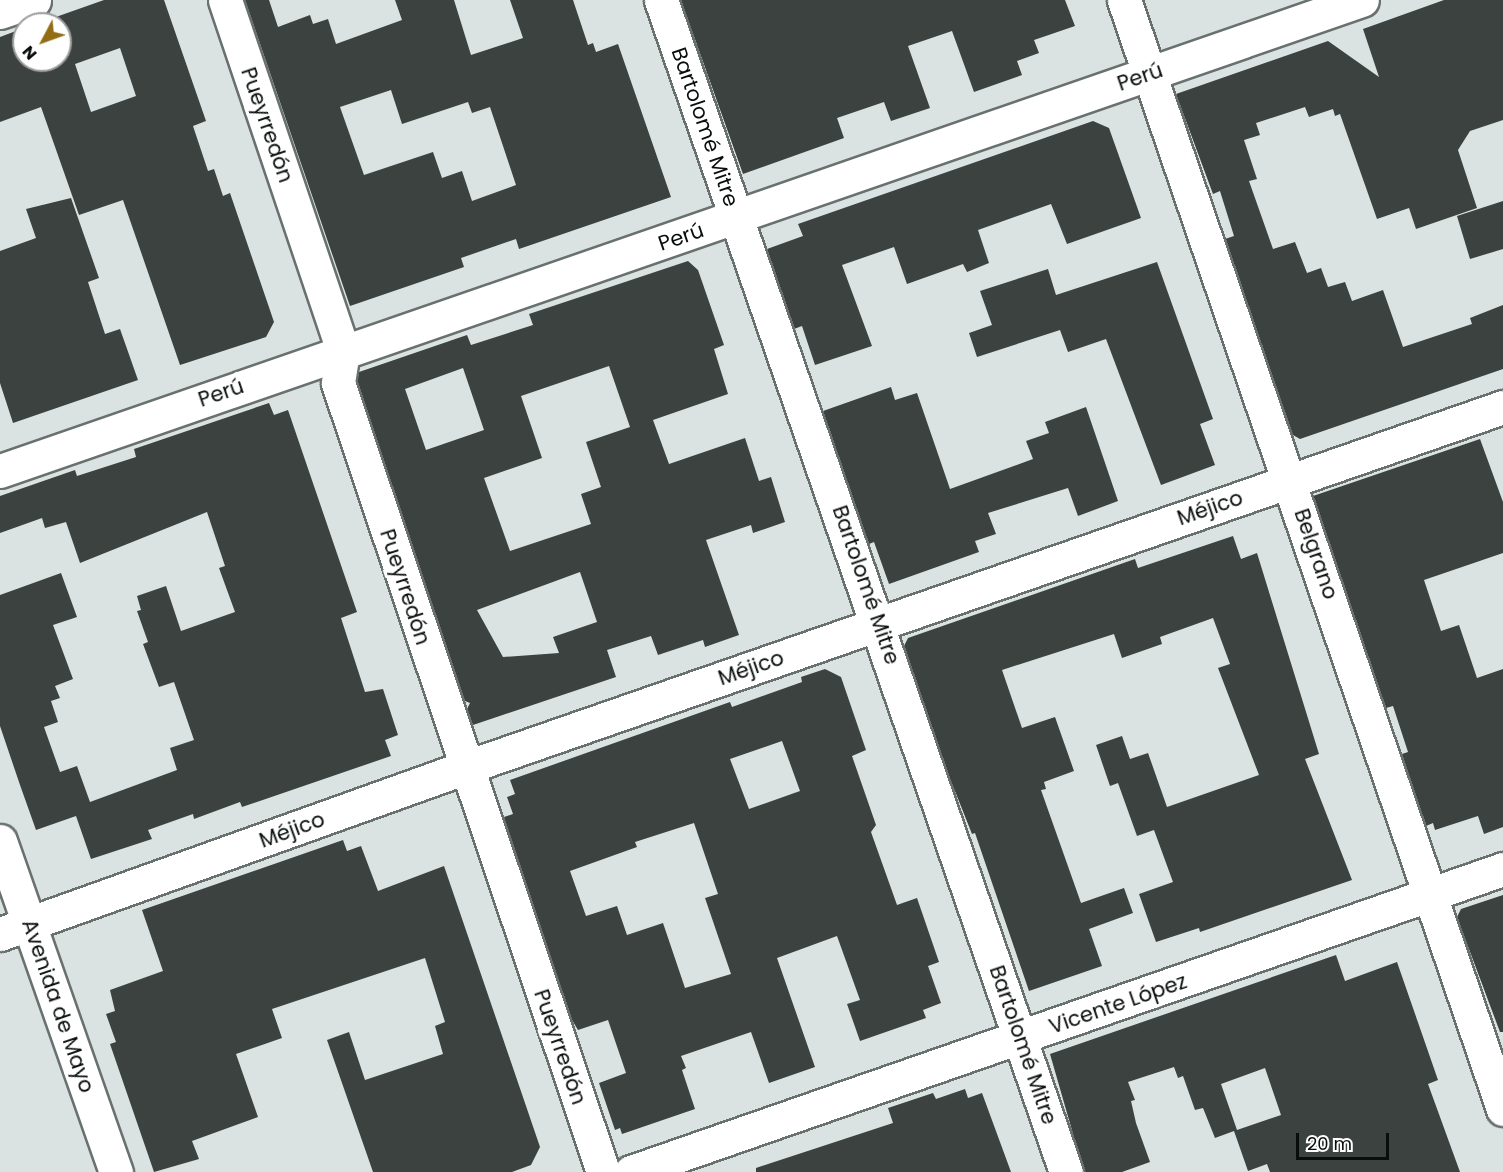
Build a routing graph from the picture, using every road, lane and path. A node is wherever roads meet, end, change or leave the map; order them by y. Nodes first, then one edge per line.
1 (34, 0) edge
2 (225, 0) edge
3 (661, 0) edge
4 (1124, 0) edge
5 (1362, 0) edge
6 (0, 12) edge
7 (1150, 74) junction
8 (736, 218) junction
9 (343, 351) junction
10 (1503, 407) edge
11 (0, 471) edge
12 (1291, 480) junction
13 (879, 624) junction
14 (465, 768) junction
15 (0, 841) edge
16 (1503, 869) edge
17 (1430, 895) junction
18 (15, 929) edge
19 (1020, 1038) junction
20 (1503, 1109) edge
21 (116, 1172) edge
22 (603, 1172) edge
23 (631, 1172) edge
24 (1066, 1172) edge

1 - 6 street
2 - 9 street, Pueyrredón
3 - 8 street, Bartolomé Mitre
4 - 7 street, Belgrano
5 - 7 street, Perú
7 - 8 street, Perú
7 - 12 street, Belgrano
8 - 9 street, Perú
8 - 13 street, Bartolomé Mitre
9 - 11 street, Perú
9 - 14 street, Pueyrredón
10 - 12 street, Méjico
12 - 13 street, Méjico
12 - 17 street, Belgrano
13 - 14 street, Méjico
13 - 19 street, Bartolomé Mitre
14 - 18 street, Méjico
14 - 22 street, Pueyrredón
15 - 18 street, Avenida de Mayo
16 - 17 street, Vicente López
17 - 19 street, Vicente López
17 - 20 street, Belgrano
18 - 21 street, Avenida de Mayo
19 - 23 street, Vicente López
19 - 24 street, Bartolomé Mitre

